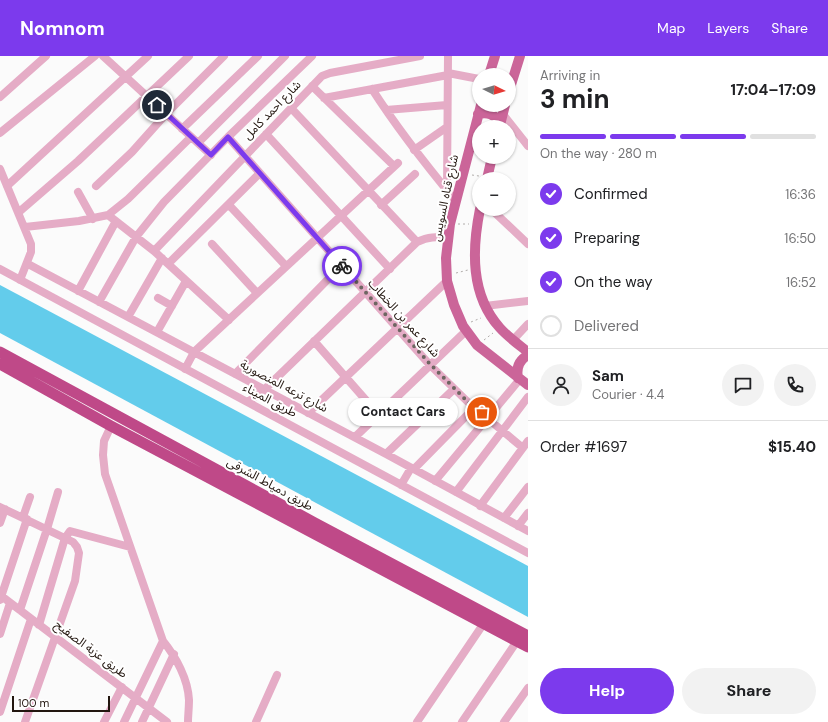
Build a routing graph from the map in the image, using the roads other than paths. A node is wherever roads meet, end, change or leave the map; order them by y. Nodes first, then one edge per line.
1 (46, 56) edge
2 (95, 56) edge
3 (148, 56) edge
4 (189, 56) edge
5 (224, 56) edge
6 (258, 56) edge
7 (285, 56) edge
8 (312, 56) edge
9 (420, 56) edge
10 (448, 56) edge
11 (495, 56) edge
12 (520, 56) edge
13 (108, 58) edge
14 (491, 68) edge
15 (516, 69) edge
16 (448, 74) junction
17 (125, 77) junction
18 (472, 78) edge
19 (312, 86) junction
20 (372, 89) junction
21 (0, 97) edge
22 (148, 97) junction
23 (324, 98) junction
24 (447, 105) junction
25 (291, 108) junction
26 (386, 110) junction
27 (479, 112) edge
28 (483, 112) edge
29 (166, 114) junction
30 (502, 117) edge
31 (447, 127) junction
32 (182, 129) junction
33 (0, 133) edge
34 (266, 134) junction
35 (191, 137) junction
36 (228, 137) junction
37 (198, 143) junction
38 (528, 146) edge
39 (414, 150) junction
40 (211, 155) junction
41 (245, 156) junction
42 (0, 169) edge
43 (260, 173) junction
44 (415, 174) dead end
45 (7, 186) junction
46 (96, 186) dead end
47 (447, 190) junction
48 (368, 191) junction
49 (78, 192) dead end
50 (455, 200) junction
51 (228, 204) junction
52 (381, 205) junction
53 (19, 212) junction
54 (108, 215) junction
55 (341, 215) junction
56 (479, 216) edge
57 (498, 216) edge
58 (93, 218) junction
59 (116, 221) junction
60 (25, 227) junction
61 (136, 237) junction
62 (317, 237) junction
63 (449, 239) junction
64 (417, 242) junction
65 (212, 244) dead end
66 (528, 244) edge
67 (154, 251) junction
68 (162, 258) junction
69 (28, 264) junction
70 (168, 264) junction
71 (342, 265) junction
72 (286, 266) junction
73 (0, 269) edge
74 (390, 269) junction
75 (447, 278) junction
76 (20, 280) junction
77 (186, 280) junction
78 (78, 291) junction
79 (365, 292) junction
80 (257, 293) junction
81 (158, 298) dead end
82 (528, 301) edge
83 (99, 302) junction
84 (172, 306) junction
85 (487, 310) junction
86 (128, 317) junction
87 (229, 320) junction
88 (528, 324) edge
89 (397, 328) junction
90 (465, 328) junction
91 (157, 332) junction
92 (513, 340) junction
93 (314, 342) junction
94 (0, 352) edge
95 (194, 352) junction
96 (528, 352) edge
97 (528, 355) edge
98 (0, 364) edge
99 (430, 364) junction
100 (185, 369) junction
101 (235, 374) junction
102 (346, 377) junction
103 (522, 381) edge
104 (454, 388) junction
105 (265, 389) junction
106 (528, 397) edge
107 (248, 402) junction
108 (474, 408) junction
109 (308, 413) junction
110 (378, 414) junction
111 (492, 414) junction
112 (112, 426) junction
113 (502, 430) junction
114 (355, 437) junction
115 (526, 445) edge
116 (386, 454) junction
117 (413, 468) junction
118 (434, 481) junction
119 (402, 485) junction
120 (528, 487) edge
121 (58, 492) dead end
122 (456, 492) junction
123 (30, 497) dead end
124 (480, 506) junction
125 (2, 508) edge
126 (528, 513) edge
127 (25, 518) junction
128 (504, 518) junction
129 (0, 523) edge
130 (518, 526) junction
131 (312, 527) junction
132 (47, 529) junction
133 (528, 531) edge
134 (65, 538) junction
135 (130, 547) junction
136 (528, 553) edge
137 (0, 597) edge
138 (10, 603) junction
139 (20, 610) junction
140 (31, 619) junction
141 (484, 623) junction
142 (39, 625) junction
143 (0, 634) edge
144 (528, 636) edge
145 (56, 638) junction
146 (517, 641) junction
147 (163, 642) junction
148 (528, 647) edge
149 (174, 654) junction
150 (277, 675) dead end
151 (122, 688) junction
152 (528, 688) edge
153 (136, 698) junction
154 (149, 708) junction
155 (0, 712) edge
156 (25, 722) edge
157 (104, 722) edge
158 (124, 722) edge
159 (142, 722) edge
160 (166, 722) edge
161 (188, 722) edge
162 (256, 722) edge
163 (417, 722) edge
164 (462, 722) edge
165 (504, 722) edge

1 - 21 street
2 - 33 street
3 - 17 street
4 - 22 street
5 - 29 street
6 - 32 street
7 - 37 street
8 - 36 street
9 - 19 street, شارع احمد كامل
10 - 16 street
11 - 14 main road
12 - 15 main road
13 - 17 street
16 - 18 street
16 - 20 street
16 - 24 street
17 - 22 street
17 - 45 street
19 - 23 street
19 - 25 street, شارع احمد كامل
20 - 23 street
20 - 26 street
22 - 29 street
22 - 53 street
23 - 48 street
24 - 26 street
24 - 31 street
25 - 34 street, شارع احمد كامل
25 - 48 street
26 - 39 street
27 - 50 main road, شارع قناه السويس
28 - 30 main road
29 - 32 street
29 - 46 street
30 - 38 street
31 - 39 street
31 - 47 street
32 - 35 street
34 - 41 street, شارع احمد كامل
34 - 55 street
35 - 37 street
35 - 54 street
36 - 40 street
36 - 41 street, شارع عمر بن الخطاب
37 - 40 street
39 - 47 street
40 - 61 street
41 - 43 street, شارع عمر بن الخطاب
41 - 67 street, شارع احمد كامل
42 - 45 street
43 - 51 street
43 - 62 street, شارع عمر بن الخطاب
44 - 52 street
45 - 53 street
47 - 50 street
48 - 52 street
48 - 55 street
49 - 58 street
50 - 63 main road, شارع قناه السويس
51 - 70 street
51 - 72 street
52 - 64 street
53 - 60 street
54 - 58 street
54 - 59 street
55 - 62 street
55 - 74 street
56 - 85 main road
57 - 66 street
58 - 60 street
59 - 61 street
59 - 78 street
60 - 69 street
61 - 67 street
61 - 83 street
62 - 71 street, شارع عمر بن الخطاب
62 - 72 street
63 - 64 street
63 - 75 main road, شارع قناه السويس
64 - 74 street
65 - 80 street
67 - 68 street
68 - 70 street
68 - 86 street
69 - 76 street
69 - 78 street, شارع ترعه المنصورية
70 - 77 street
71 - 79 street, شارع عمر بن الخطاب
71 - 101 street
72 - 80 street
73 - 76 street, طريق الميناء
74 - 79 street
75 - 89 street
75 - 90 main road, شارع قناه السويس
76 - 100 street, طريق الميناء
77 - 84 street
77 - 87 street
78 - 83 street, شارع ترعه المنصورية
79 - 89 street, شارع عمر بن الخطاب
79 - 93 street
80 - 87 street
81 - 84 street
82 - 85 street
83 - 86 street, شارع ترعه المنصورية
84 - 91 street
85 - 92 main road
86 - 91 street, شارع ترعه المنصورية
87 - 95 street
88 - 92 street
89 - 99 street, شارع عمر بن الخطاب
89 - 102 street
90 - 99 street
90 - 103 main road, شارع قناه السويس
91 - 95 street, شارع ترعه المنصورية
92 - 96 main road
93 - 102 street
93 - 105 street
94 - 131 highway, طريق دمياط الشرقى
95 - 100 street
95 - 101 street, شارع ترعه المنصورية
97 - 103 main road
98 - 112 highway, طريق دمياط الشرقى
99 - 104 street, شارع عمر بن الخطاب
99 - 110 street
100 - 107 street, طريق الميناء
101 - 105 street, شارع ترعه المنصورية
102 - 109 street
102 - 110 street
103 - 111 street
104 - 108 street, شارع عمر بن الخطاب
104 - 116 street
105 - 107 street
105 - 109 street, شارع ترعه المنصورية
106 - 113 street
107 - 119 street, طريق الميناء
108 - 111 street, شارع عمر بن الخطاب
108 - 117 street
109 - 114 street, شارع ترعه المنصورية
110 - 114 street
111 - 113 street
111 - 118 street
112 - 131 highway, طريق دمياط الشرقى
112 - 135 street
113 - 115 street
113 - 122 street
114 - 116 street, شارع ترعه المنصورية
115 - 124 street
116 - 117 street, شارع ترعه المنصورية
117 - 118 street, شارع ترعه المنصورية
117 - 119 street
118 - 122 street, شارع ترعه المنصورية
119 - 136 street, طريق الميناء
120 - 128 street
121 - 132 street
122 - 124 street, شارع ترعه المنصورية
123 - 127 street
124 - 128 street, شارع ترعه المنصورية
125 - 127 street
125 - 129 street
126 - 130 street
127 - 132 street
127 - 137 street
128 - 130 street, شارع ترعه المنصورية
130 - 133 street, شارع ترعه المنصورية
131 - 141 highway, طريق دمياط الشرقى
131 - 144 highway, طريق دمياط الشرقى
132 - 134 street
132 - 139 street
134 - 135 street
134 - 142 street
134 - 145 street
135 - 147 street
137 - 138 street, طريق عزبة الصفيح
138 - 139 street, طريق عزبة الصفيح
138 - 143 street
139 - 140 street, طريق عزبة الصفيح
140 - 142 street, طريق عزبة الصفيح
140 - 155 street
141 - 146 highway, طريق دمياط الشرقى
141 - 163 street
142 - 145 street, طريق عزبة الصفيح
145 - 151 street, طريق عزبة الصفيح
145 - 156 street
146 - 148 highway, طريق دمياط الشرقى
146 - 164 street
147 - 149 street
147 - 153 street
149 - 154 street
149 - 161 street
150 - 162 street
151 - 153 street, طريق عزبة الصفيح
151 - 157 street
152 - 165 street
153 - 154 street, طريق عزبة الصفيح
153 - 158 street
154 - 159 street
154 - 160 street, طريق عزبة الصفيح

